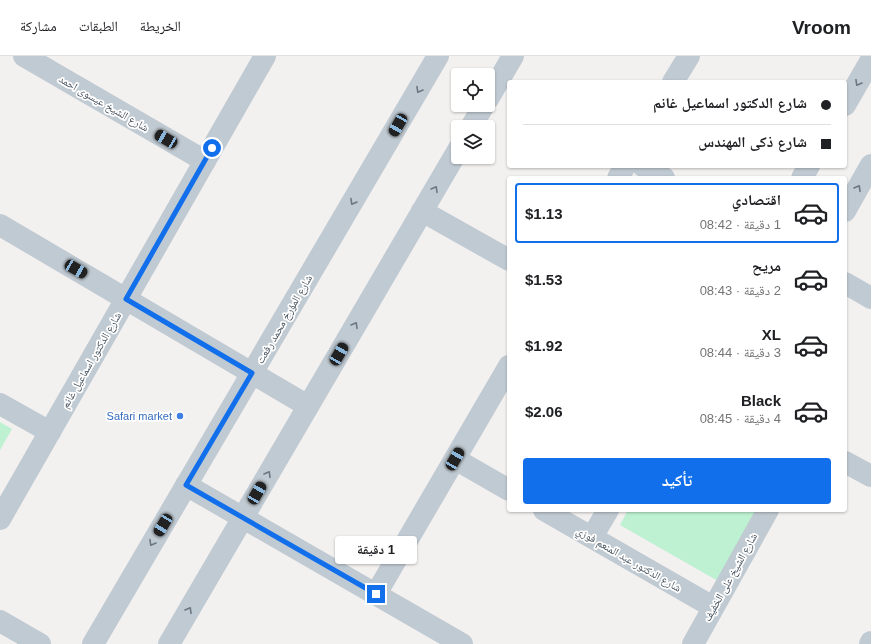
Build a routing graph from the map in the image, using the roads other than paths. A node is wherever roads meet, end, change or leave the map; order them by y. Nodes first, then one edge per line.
1 (24, 56) edge
2 (265, 56) edge
3 (438, 56) edge
4 (513, 56) edge
5 (689, 56) edge
6 (871, 60) edge
7 (675, 80) edge
8 (495, 87) edge
9 (847, 102) edge
10 (205, 161) junction
11 (451, 162) edge
12 (871, 165) edge
13 (646, 168) edge
14 (660, 176) edge
15 (847, 207) edge
16 (422, 211) junction
17 (0, 225) edge
18 (507, 259) edge
19 (847, 284) edge
20 (871, 298) edge
21 (126, 299) junction
22 (507, 369) edge
23 (252, 373) junction
24 (0, 404) edge
25 (308, 406) junction
26 (50, 432) junction
27 (455, 459) junction
28 (847, 463) edge
29 (871, 476) edge
30 (186, 485) junction
31 (507, 489) edge
32 (548, 512) edge
33 (607, 512) edge
34 (767, 512) edge
35 (243, 517) junction
36 (0, 519) edge
37 (592, 537) junction
38 (376, 594) junction
39 (713, 608) junction
40 (0, 621) edge
41 (40, 644) edge
42 (93, 644) edge
43 (169, 644) edge
44 (462, 644) edge
45 (693, 644) edge

1 - 10 street, شارع الشيخ عيسوى احمد
2 - 10 street, شارع الدكتور اسماعيل غانم
3 -> 23 street, شارع المؤرخ محمد رفعت
4 - 8 street
5 - 7 street
6 -> 9 street
10 - 21 street, شارع الدكتور اسماعيل غانم
16 -> 11 street
15 -> 12 street
13 - 14 street
16 - 18 street
25 -> 16 street
17 - 21 street
19 - 20 street
21 - 23 street
21 - 26 street, شارع الدكتور اسماعيل غانم
22 - 27 street
23 - 25 street
23 - 30 street, شارع المؤرخ محمد رفعت
24 - 26 street
35 -> 25 street
26 - 36 street, شارع الدكتور اسماعيل غانم
27 - 31 street
27 - 38 street
28 - 29 street
30 - 35 street
30 -> 42 street, شارع المؤرخ محمد رفعت
32 - 37 street, شارع الدكتور عبد المنعم فوزي
33 - 37 street
34 - 39 street, شارع الشيخ على الخفيف
35 - 38 street
43 -> 35 street
37 - 39 street, شارع الدكتور عبد المنعم فوزي
38 - 44 street
39 - 45 street, شارع الشيخ على الخفيف
40 - 41 street

